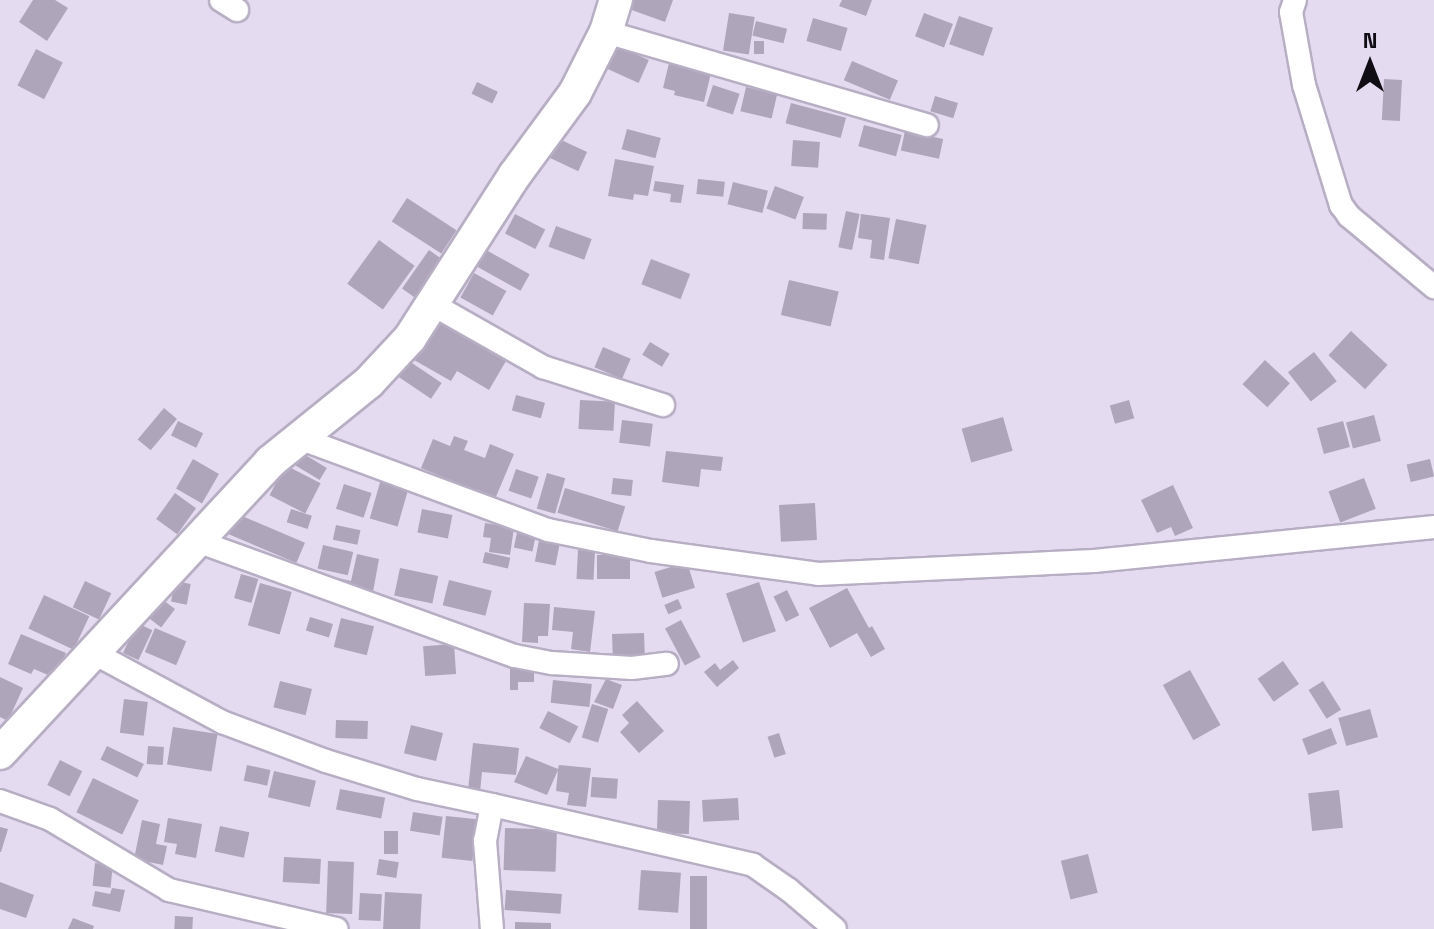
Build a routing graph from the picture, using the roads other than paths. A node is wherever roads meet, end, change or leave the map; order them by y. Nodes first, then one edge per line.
1 (616, 0) edge
2 (1295, 0) edge
3 (606, 32) junction
4 (927, 125) dead end
5 (1434, 287) edge
6 (432, 304) junction
7 (663, 405) dead end
8 (299, 438) junction
9 (1434, 527) edge
10 (194, 540) junction
11 (92, 652) junction
12 (667, 664) dead end
13 (0, 753) edge
14 (0, 801) edge
15 (492, 805) junction
16 (337, 929) edge
17 (492, 929) edge
18 (835, 929) edge

1 - 3 street
2 - 5 street
3 - 4 street
3 - 6 street
6 - 7 street
6 - 8 street
8 - 9 street
8 - 10 street
10 - 11 street
10 - 12 street
11 - 13 street
11 - 15 street
14 - 16 street
15 - 17 street
15 - 18 street

